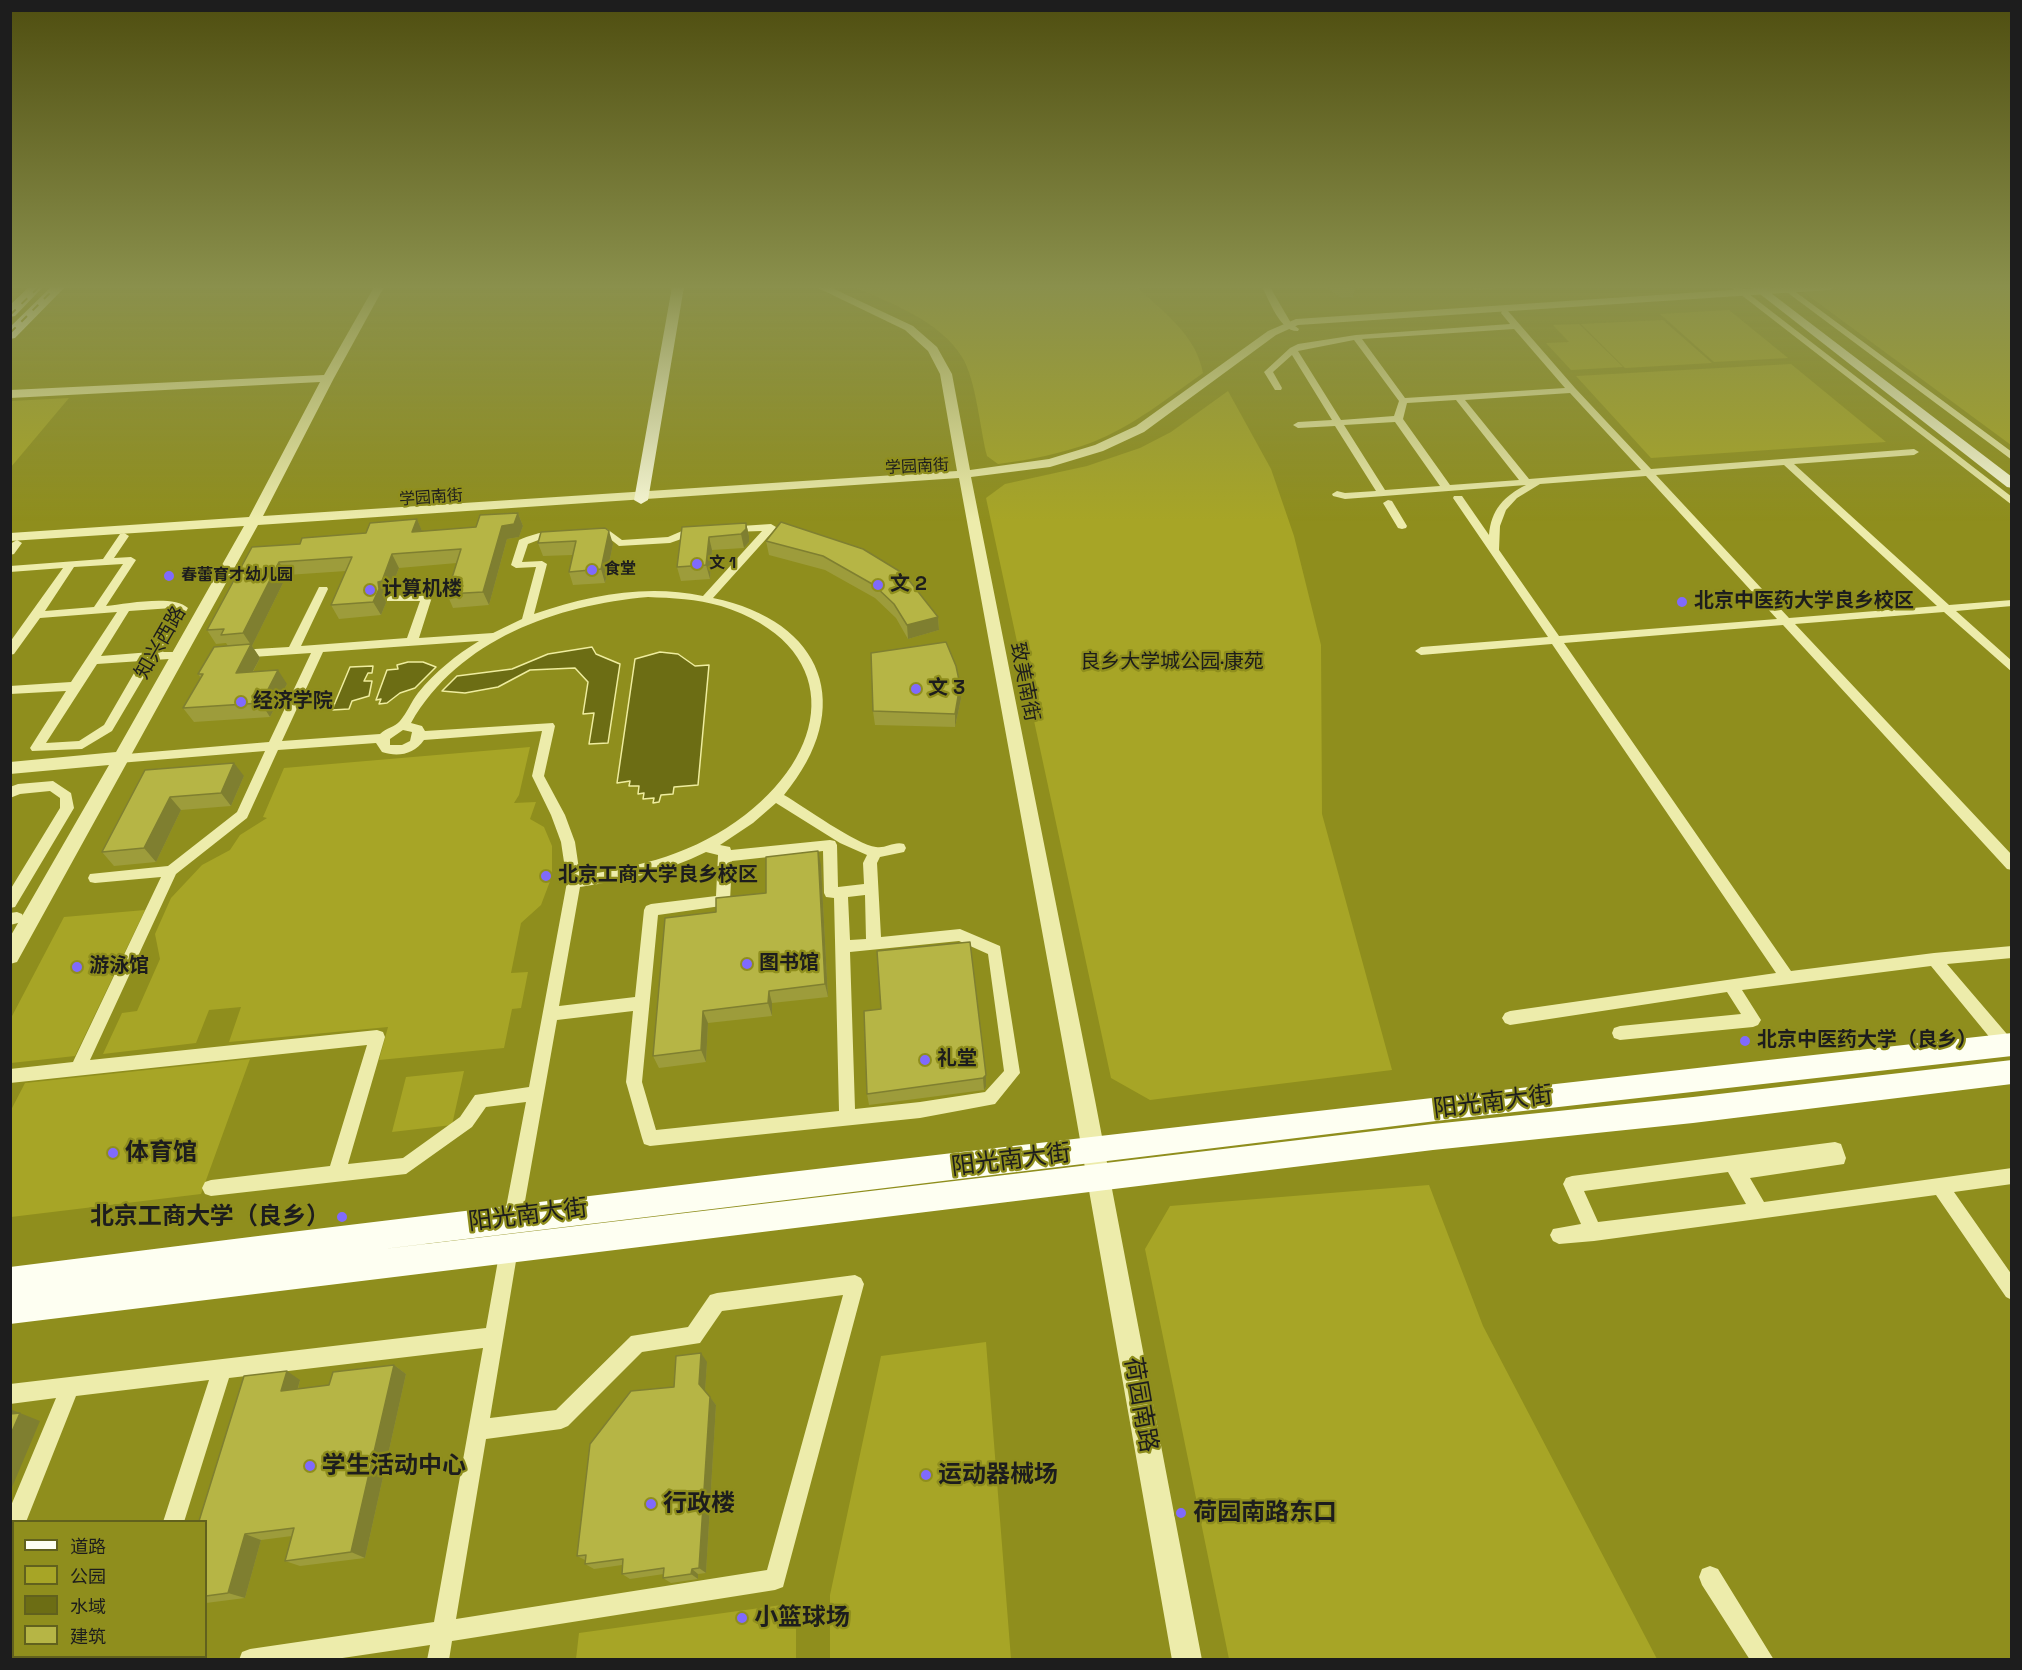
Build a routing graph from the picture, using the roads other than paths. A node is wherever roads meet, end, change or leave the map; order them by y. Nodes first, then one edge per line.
1 (335, 365) edge
2 (667, 365) edge
3 (676, 365) edge
4 (941, 365) edge
5 (1242, 365) edge
6 (1276, 365) edge
7 (1302, 365) edge
8 (1377, 365) edge
9 (1550, 365) edge
10 (1851, 365) edge
11 (1859, 365) edge
12 (1868, 365) edge
13 (1875, 365) edge
14 (328, 378) junction
15 (1278, 388) dead end
16 (1572, 390) junction
17 (10, 394) edge
18 (1458, 397) junction
19 (1403, 400) junction
20 (1398, 419) junction
21 (1338, 423) junction
22 (1298, 425) dead end
23 (1914, 452) dead end
24 (2012, 457) edge
25 (1786, 462) junction
26 (2012, 468) edge
27 (966, 477) junction
28 (1542, 481) junction
29 (1526, 482) junction
30 (2012, 484) edge
31 (1447, 488) junction
32 (1382, 493) junction
33 (1337, 494) dead end
34 (649, 498) junction
35 (1458, 498) dead end
36 (2012, 502) edge
37 (1388, 503) dead end
38 (252, 524) junction
39 (1402, 525) dead end
40 (120, 536) junction
41 (12, 544) edge
42 (1494, 550) junction
43 (102, 562) junction
44 (71, 564) junction
45 (10, 569) edge
46 (323, 589) dead end
47 (391, 599) dead end
48 (706, 599) junction
49 (2012, 603) edge
50 (125, 608) junction
51 (1946, 608) junction
52 (98, 610) junction
53 (37, 615) junction
54 (527, 620) junction
55 (498, 635) junction
56 (1555, 639) junction
57 (412, 641) junction
58 (320, 648) junction
59 (293, 650) junction
60 (10, 651) edge
61 (1421, 651) dead end
62 (169, 655) dead end
63 (224, 655) edge
64 (152, 656) junction
65 (93, 660) junction
66 (2012, 668) edge
67 (75, 686) junction
68 (10, 690) edge
69 (402, 726) junction
70 (419, 736) junction
71 (383, 738) junction
72 (273, 747) junction
73 (119, 758) junction
74 (10, 768) edge
75 (10, 793) edge
76 (776, 796) junction
77 (705, 847) junction
78 (899, 848) dead end
79 (875, 852) junction
80 (725, 856) junction
81 (2012, 865) edge
82 (171, 871) junction
83 (95, 878) dead end
84 (574, 882) junction
85 (872, 889) junction
86 (841, 892) junction
87 (10, 903) edge
88 (874, 944) junction
89 (842, 947) junction
90 (2012, 952) edge
91 (10, 956) edge
92 (1934, 959) junction
93 (1787, 977) junction
94 (1731, 985) junction
95 (643, 1003) junction
96 (550, 1014) junction
97 (1510, 1018) dead end
98 (1620, 1033) dead end
99 (2008, 1044) edge
100 (78, 1069) junction
101 (2012, 1071) edge
102 (10, 1076) edge
103 (536, 1094) junction
104 (847, 1118) junction
105 (1096, 1164) junction
106 (337, 1173) junction
107 (2012, 1176) edge
108 (1939, 1185) junction
109 (211, 1188) dead end
110 (1760, 1211) junction
111 (513, 1218) junction
112 (1594, 1232) junction
113 (1559, 1235) dead end
114 (509, 1249) junction
115 (10, 1282) edge
116 (2012, 1291) edge
117 (10, 1309) edge
118 (493, 1337) junction
119 (222, 1369) junction
120 (70, 1387) junction
121 (10, 1394) edge
122 (477, 1430) junction
123 (15, 1520) edge
124 (173, 1520) edge
125 (1710, 1577) dead end
126 (443, 1632) junction
127 (250, 1659) edge
128 (438, 1659) edge
129 (1187, 1659) edge
130 (1763, 1659) edge

1 - 14 street, 知兴西路
2 - 34 main road
3 - 34 main road
4 - 27 street, 致美南街
5 - 27 street, 学园南街
6 - 15 street
7 - 21 street
8 - 19 street
9 - 16 street
10 - 36 street
11 - 30 main road
12 - 26 main road
13 - 24 street
14 - 17 street
14 - 38 street, 知兴西路
16 - 18 street
16 - 81 street
18 - 19 street
18 - 29 street
19 - 20 street
20 - 21 street
20 - 31 street
21 - 22 street
21 - 32 street
23 - 25 street
25 - 28 street
25 - 51 street
27 - 34 street, 学园南街
27 - 105 street, 致美南街
28 - 29 street
28 - 42 street
29 - 31 street
31 - 32 street
32 - 33 street
34 - 38 street, 学园南街
35 - 42 street
37 - 39 street
38 - 40 street, 学园南街
38 - 41 street, 学园南街
38 - 73 street, 知兴西路
40 - 41 street, 学园南街
40 - 43 street
42 - 56 street
43 - 44 street
43 - 52 street
44 - 45 street
44 - 53 street
46 - 59 street
47 - 57 street
48 - 54 street
48 - 54 street
48 - 76 street
49 - 51 street
50 - 52 street
50 - 64 street
50 - 65 street
51 - 56 street
51 - 66 street
52 - 53 street
53 - 60 street
54 - 55 street
55 - 57 street
55 - 69 street
56 - 61 street
56 - 93 street
57 - 58 street
58 - 59 street
58 - 72 street
59 - 63 street
62 - 64 street
64 - 65 street
64 - 67 street
65 - 67 street
67 - 68 street
69 - 70 street
69 - 71 street
70 - 71 street
70 - 84 street
71 - 72 street
72 - 73 street
72 - 82 street
73 - 74 street
73 - 91 street, 知兴西路
75 - 87 street
76 - 77 street
76 - 79 street
77 - 80 street
77 - 84 street
78 - 79 street
79 - 85 street
80 - 86 street
80 - 95 street
82 - 83 street
82 - 100 street
84 - 96 street
85 - 86 street
85 - 88 street
86 - 89 street
88 - 89 street
88 - 104 street
89 - 104 street
90 - 92 street
92 - 93 street
92 - 99 street
93 - 94 street
94 - 97 street
94 - 98 street
95 - 96 street
95 - 104 street
96 - 103 street
99 - 105 main road, 阳光南大街
100 - 102 street
100 - 106 street
101 - 105 main road, 阳光南大街
103 - 106 street
103 - 111 street
105 - 111 main road, 阳光南大街
105 - 114 main road, 阳光南大街
105 - 129 street, 荷园南路
106 - 109 street
107 - 108 street
108 - 110 street
108 - 116 street
110 - 112 street
110 - 112 street
111 - 115 main road, 阳光南大街
112 - 113 street
114 - 117 main road, 阳光南大街
114 - 118 street
118 - 119 street
118 - 122 street
119 - 120 street
119 - 124 street
120 - 121 street
120 - 123 street
122 - 126 street
122 - 126 street
125 - 130 street
126 - 127 street
126 - 128 street

